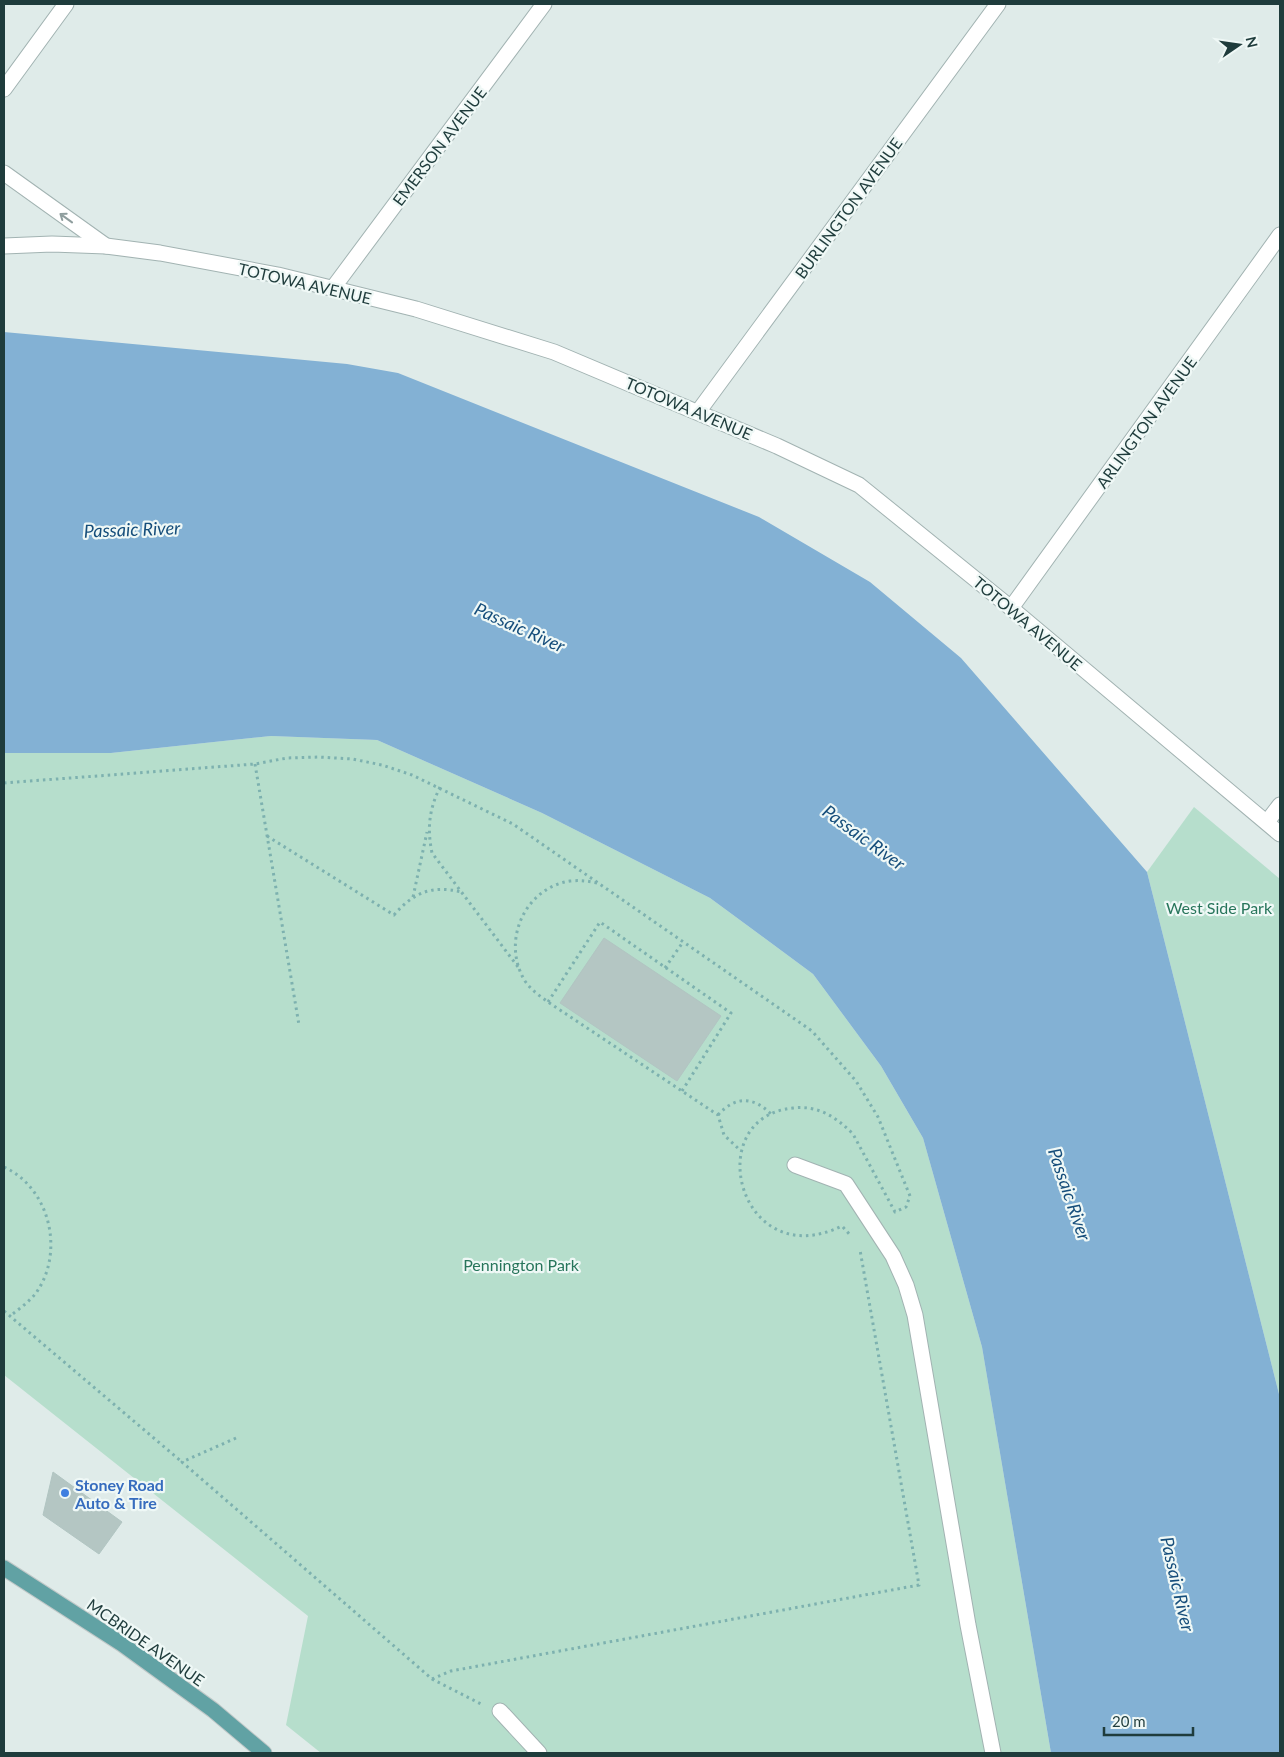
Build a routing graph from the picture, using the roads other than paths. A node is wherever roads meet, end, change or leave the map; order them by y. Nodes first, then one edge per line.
1 (66, 4) edge
2 (544, 4) edge
3 (998, 4) edge
4 (4, 89) edge
5 (4, 173) edge
6 (1280, 235) edge
7 (4, 246) edge
8 (106, 246) junction
9 (333, 288) junction
10 (698, 412) junction
11 (1011, 608) junction
12 (1280, 805) edge
13 (1267, 822) junction
14 (1280, 834) edge
15 (795, 1165) dead end
16 (4, 1568) edge
17 (500, 1711) road end
18 (264, 1753) edge
19 (539, 1753) edge
20 (993, 1753) edge

1 - 4 street
2 - 9 street, EMERSON AVENUE
3 - 10 street, BURLINGTON AVENUE
8 -> 5 street, TOTOWA AVENUE
6 - 11 street, ARLINGTON AVENUE
7 - 8 street
8 - 9 street, TOTOWA AVENUE
9 - 10 street, TOTOWA AVENUE
10 - 11 street, TOTOWA AVENUE
11 - 13 street, TOTOWA AVENUE
12 - 13 street
13 - 14 street, TOTOWA AVENUE
15 - 20 street
16 - 18 main road, MCBRIDE AVENUE
17 - 19 street

